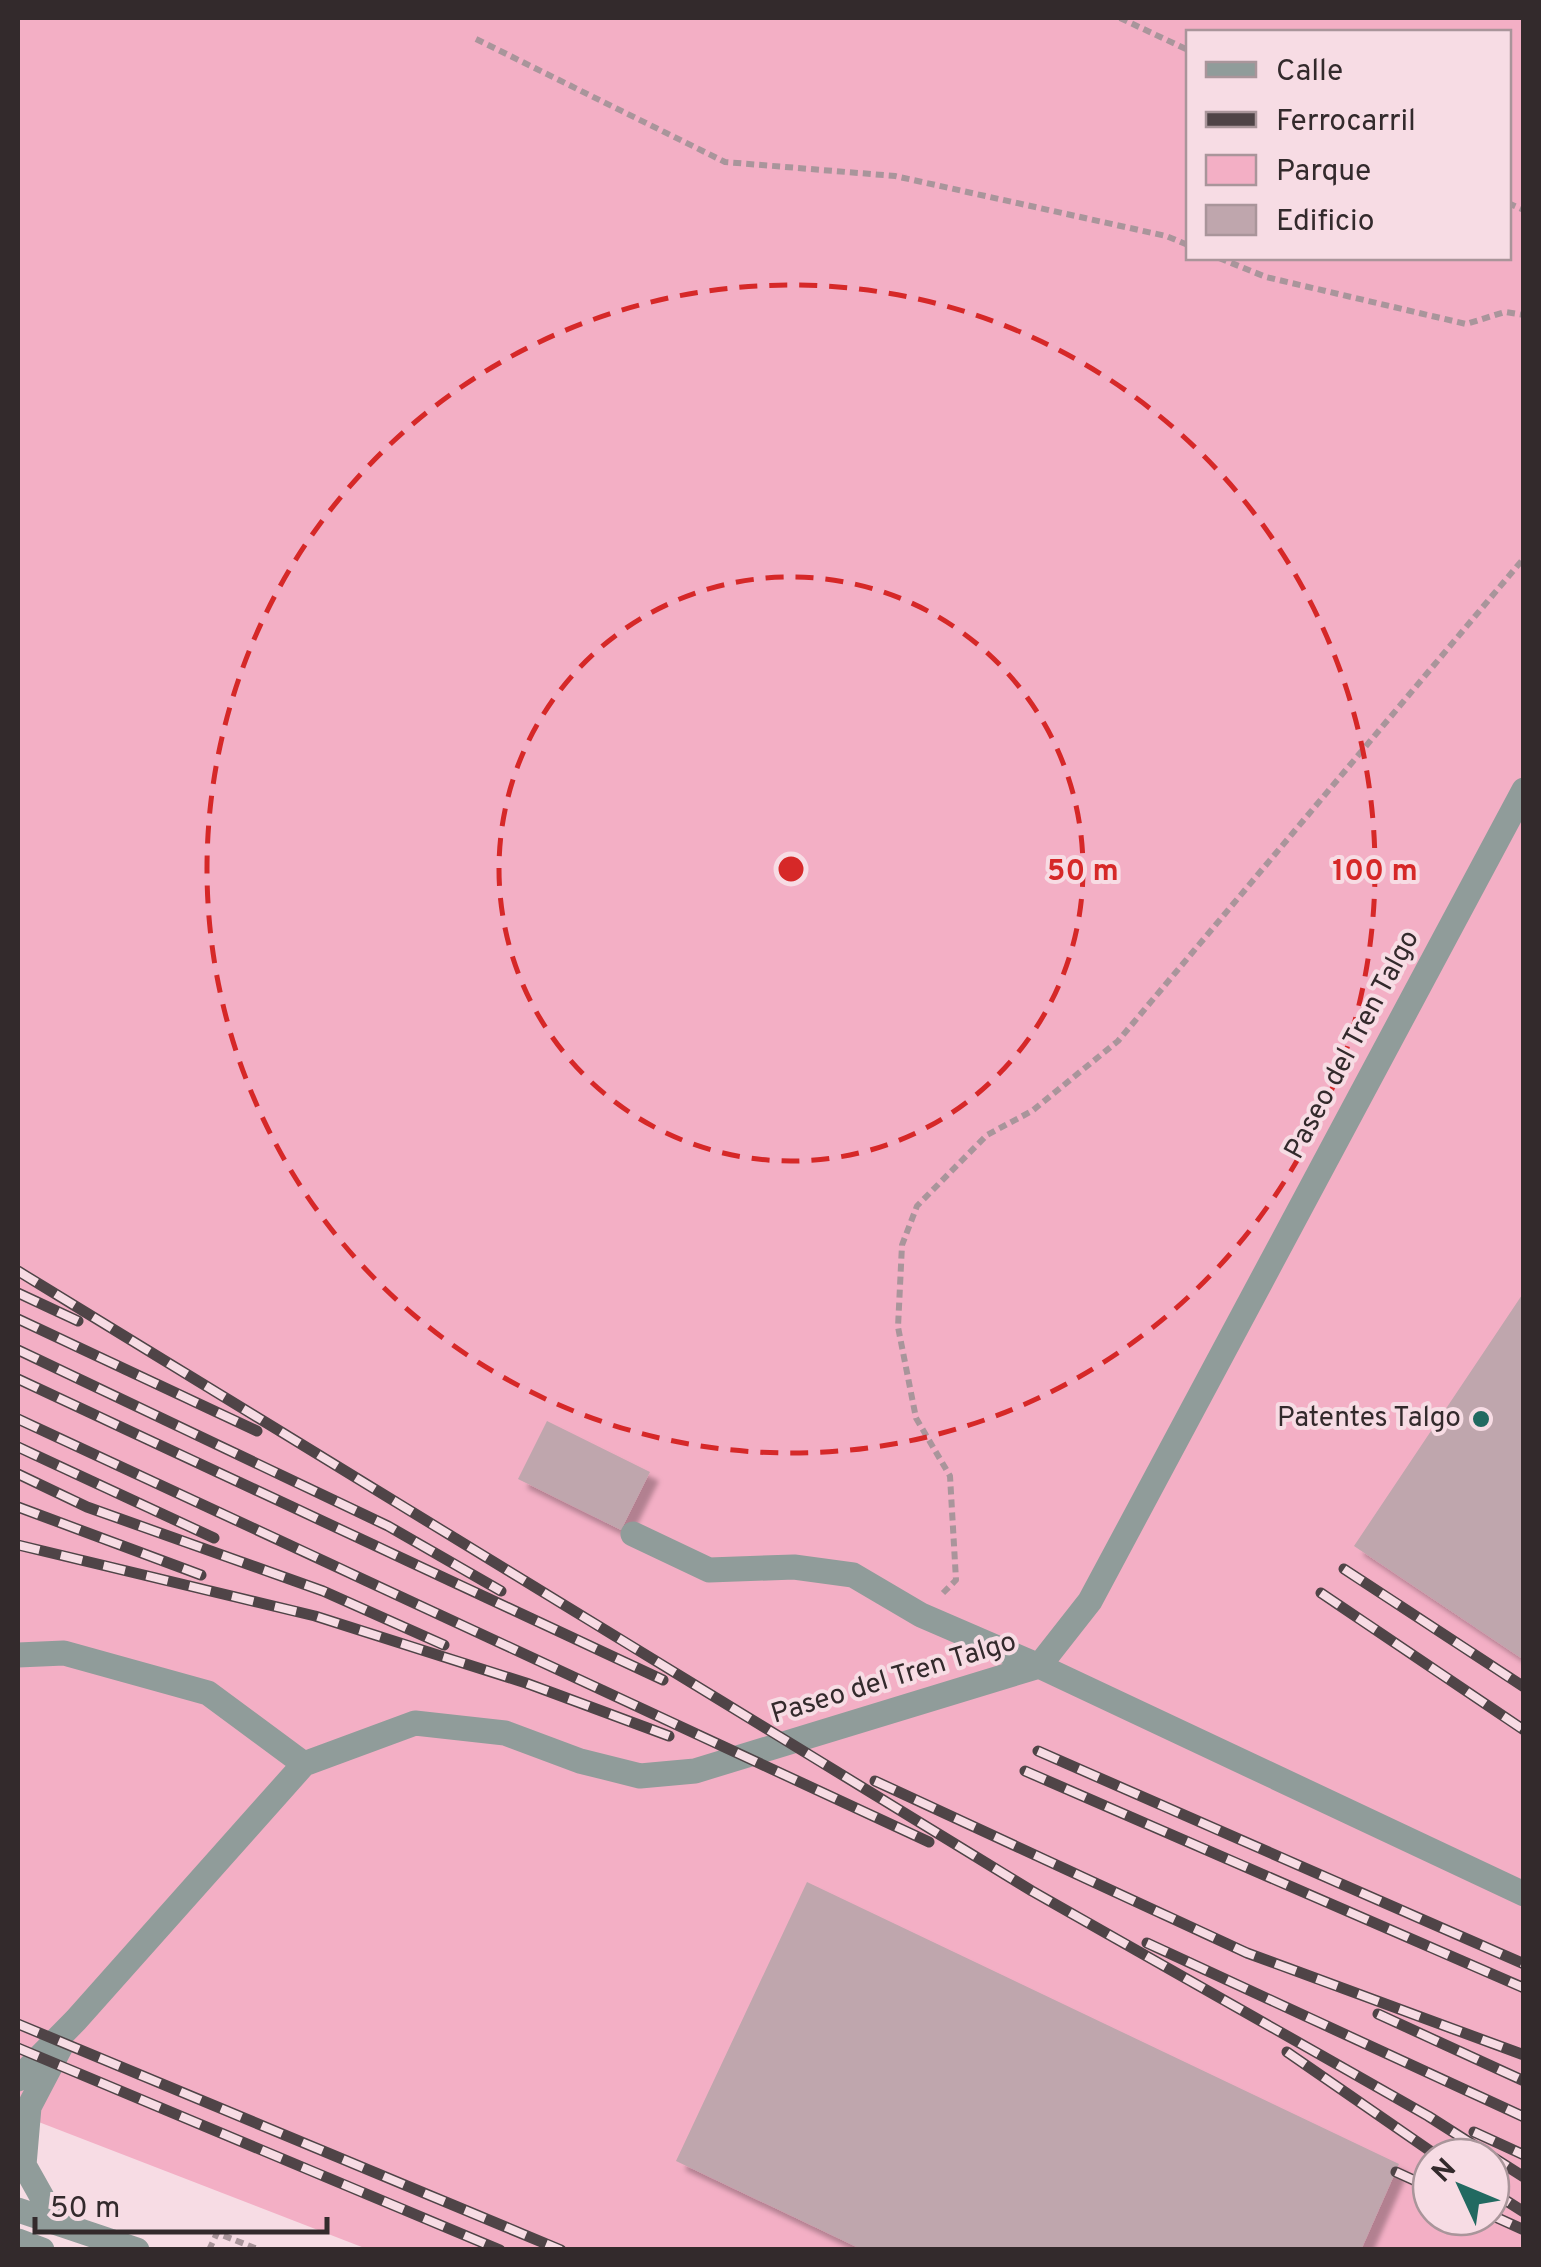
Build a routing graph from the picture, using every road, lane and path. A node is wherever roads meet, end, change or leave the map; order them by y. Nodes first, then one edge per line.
1 (1120, 18) edge
2 (476, 39) dead end
3 (1186, 49) edge
4 (1186, 244) edge
5 (1224, 260) edge
6 (1524, 315) edge
7 (1524, 558) edge
8 (1524, 790) edge
9 (633, 1534) dead end
10 (921, 1616) junction
11 (18, 1656) edge
12 (1039, 1666) junction
13 (304, 1764) junction
14 (1524, 1894) edge
15 (76, 2020) junction
16 (18, 2079) edge
17 (18, 2210) edge
18 (56, 2222) junction
19 (18, 2242) edge
20 (42, 2250) edge
21 (137, 2250) edge
22 (209, 2250) edge
23 (260, 2250) edge

1 - 3 path
2 - 4 path
5 - 6 path
7 - 10 path
8 - 12 street, Paseo del Tren Talgo
9 - 10 street
10 - 12 street
11 - 13 street
12 - 13 street, Paseo del Tren Talgo
12 - 14 street
13 - 15 street, Paseo del Tren Talgo
15 - 16 street, Paseo del Tren Talgo
15 - 18 street, Paseo del Tren Talgo
17 - 18 street
18 - 21 street
19 - 20 street
22 - 23 path

